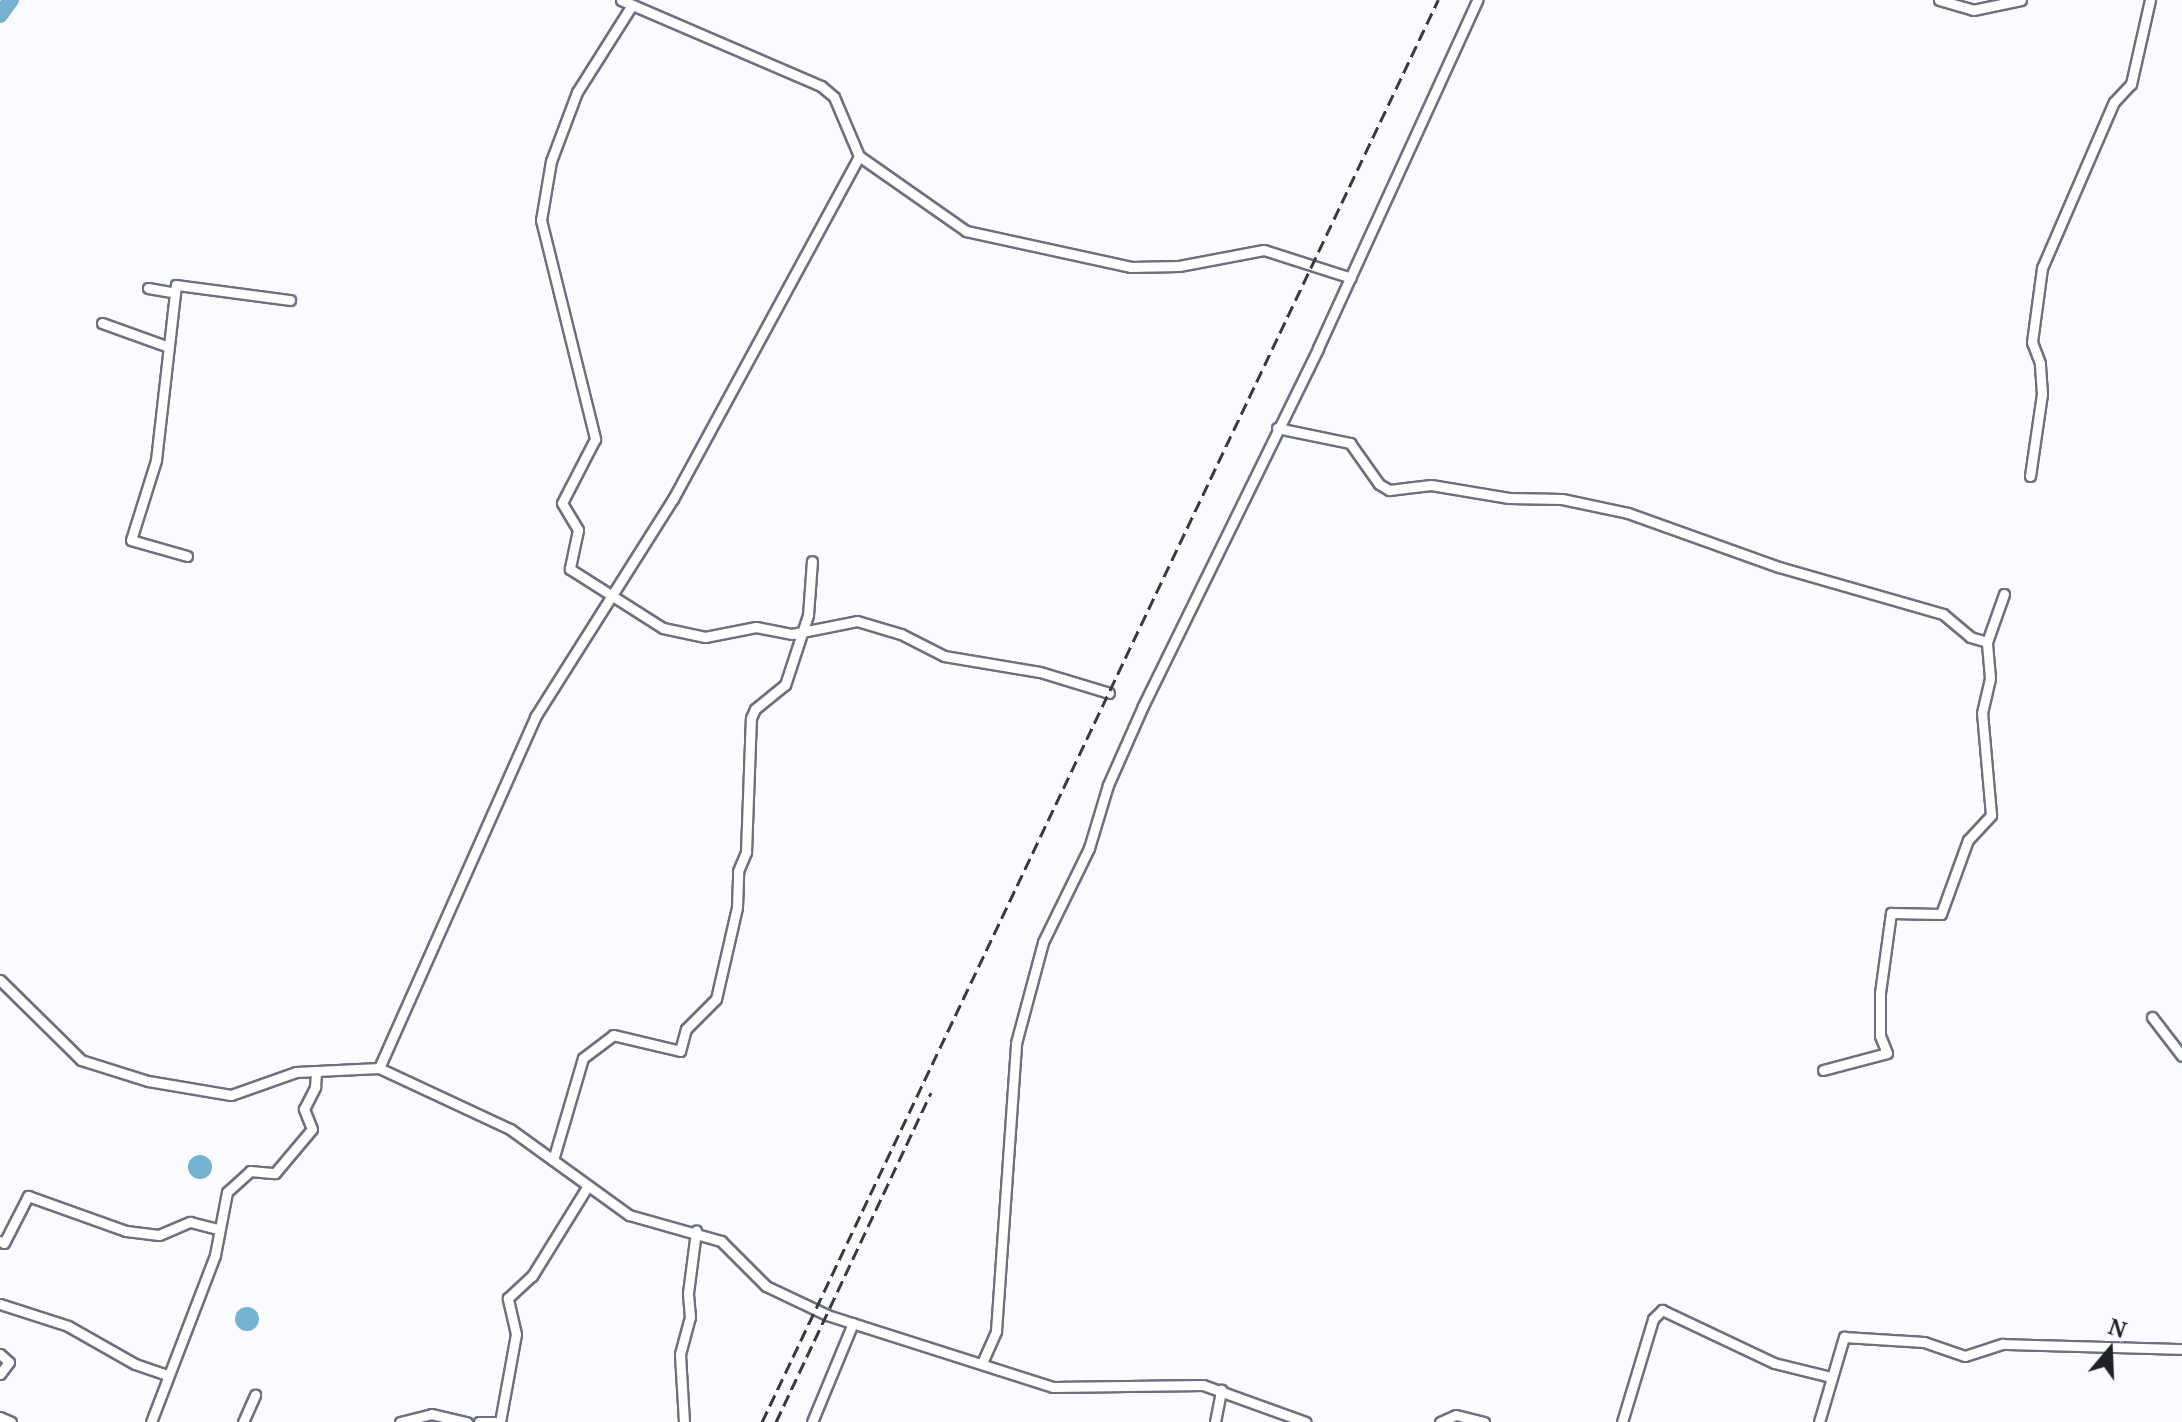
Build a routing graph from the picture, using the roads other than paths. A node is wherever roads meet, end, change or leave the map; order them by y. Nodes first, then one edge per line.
1 (621, 0) edge
2 (1477, 0) edge
3 (1939, 0) edge
4 (2021, 0) edge
5 (2150, 0) edge
6 (632, 5) junction
7 (859, 156) junction
8 (1351, 278) junction
9 (148, 288) dead end
10 (175, 293) junction
11 (290, 300) dead end
12 (102, 323) dead end
13 (166, 346) junction
14 (1277, 428) junction
15 (2030, 476) dead end
16 (187, 556) dead end
17 (812, 561) dead end
18 (613, 592) junction
19 (2004, 594) dead end
20 (804, 631) junction
21 (1987, 642) junction
22 (1109, 693) dead end
23 (0, 980) edge
24 (2152, 1017) dead end
25 (2182, 1056) edge
26 (379, 1068) junction
27 (1823, 1070) dead end
28 (316, 1071) junction
29 (553, 1160) junction
30 (586, 1189) junction
31 (218, 1229) junction
32 (696, 1231) junction
33 (0, 1241) edge
34 (0, 1304) edge
35 (853, 1323) junction
36 (2182, 1349) edge
37 (0, 1354) edge
38 (982, 1363) junction
39 (0, 1374) edge
40 (167, 1375) junction
41 (1831, 1377) junction
42 (1221, 1390) junction
43 (255, 1395) dead end
44 (0, 1417) edge
45 (11, 1422) edge
46 (151, 1422) edge
47 (243, 1422) edge
48 (400, 1422) edge
49 (467, 1422) edge
50 (479, 1422) edge
51 (497, 1422) edge
52 (684, 1422) edge
53 (812, 1422) edge
54 (1215, 1422) edge
55 (1306, 1422) edge
56 (1440, 1422) edge
57 (1484, 1422) edge
58 (1622, 1422) edge
59 (1819, 1422) edge

1 - 6 street
2 - 8 street
3 - 4 street
5 - 15 street
6 - 7 street
6 - 18 street
7 - 8 street
7 - 18 street
8 - 14 street
9 - 10 street
10 - 11 street
10 - 13 street
12 - 13 street
13 - 16 street
14 - 21 street
14 - 38 street
17 - 20 street
18 - 20 street
18 - 26 street
19 - 21 street
20 - 22 street
20 - 29 street
21 - 27 street
23 - 28 street
24 - 25 street
26 - 28 street
26 - 29 street
28 - 31 street
29 - 30 street
30 - 32 street
30 - 51 street
31 - 33 street
31 - 40 street
32 - 35 street
32 - 52 street
34 - 40 street
35 - 38 street
35 - 53 street
36 - 41 street
37 - 39 street
38 - 42 street
40 - 46 street
41 - 58 street
41 - 59 street
42 - 54 street
42 - 55 street
43 - 47 street
44 - 45 street
48 - 49 street
50 - 51 street
56 - 57 street

